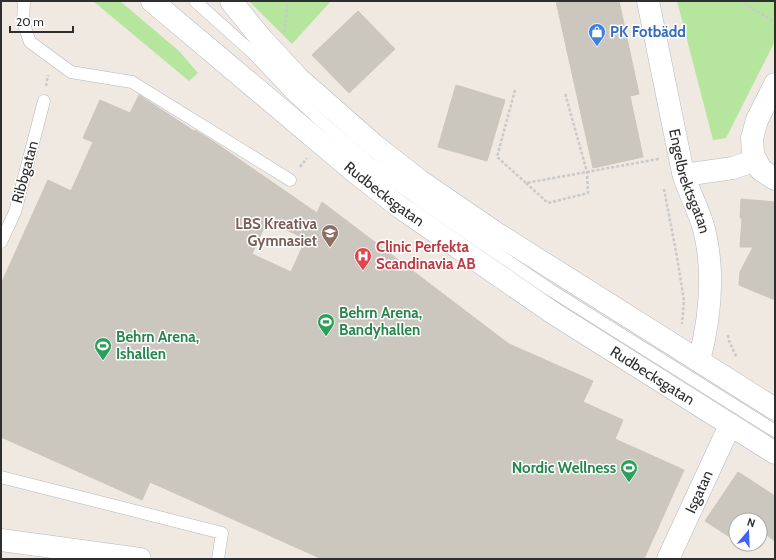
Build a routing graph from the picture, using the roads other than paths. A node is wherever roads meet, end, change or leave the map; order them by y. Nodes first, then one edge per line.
1 (24, 1) edge
2 (152, 1) edge
3 (195, 1) edge
4 (230, 1) edge
5 (648, 1) edge
6 (775, 84) edge
7 (44, 101) road end
8 (756, 160) junction
9 (684, 175) junction
10 (775, 179) edge
11 (290, 180) dead end
12 (1, 242) edge
13 (699, 361) junction
14 (775, 409) edge
15 (731, 426) junction
16 (775, 431) edge
17 (775, 453) edge
18 (1, 477) edge
19 (1, 540) edge
20 (140, 559) edge
21 (218, 559) edge
22 (668, 559) edge

1 - 11 lane
2 - 15 main road, Rudbecksgatan
3 - 16 lane
4 - 13 main road, Rudbecksgatan
5 - 9 main road, Engelbrektsgatan
6 - 8 main road
7 - 12 lane, Ribbgatan
8 - 9 main road
8 - 10 main road
9 - 13 main road, Engelbrektsgatan
13 - 14 main road, Rudbecksgatan
15 - 17 main road, Rudbecksgatan
15 - 22 main road, Isgatan
18 - 21 lane
19 - 20 main road

